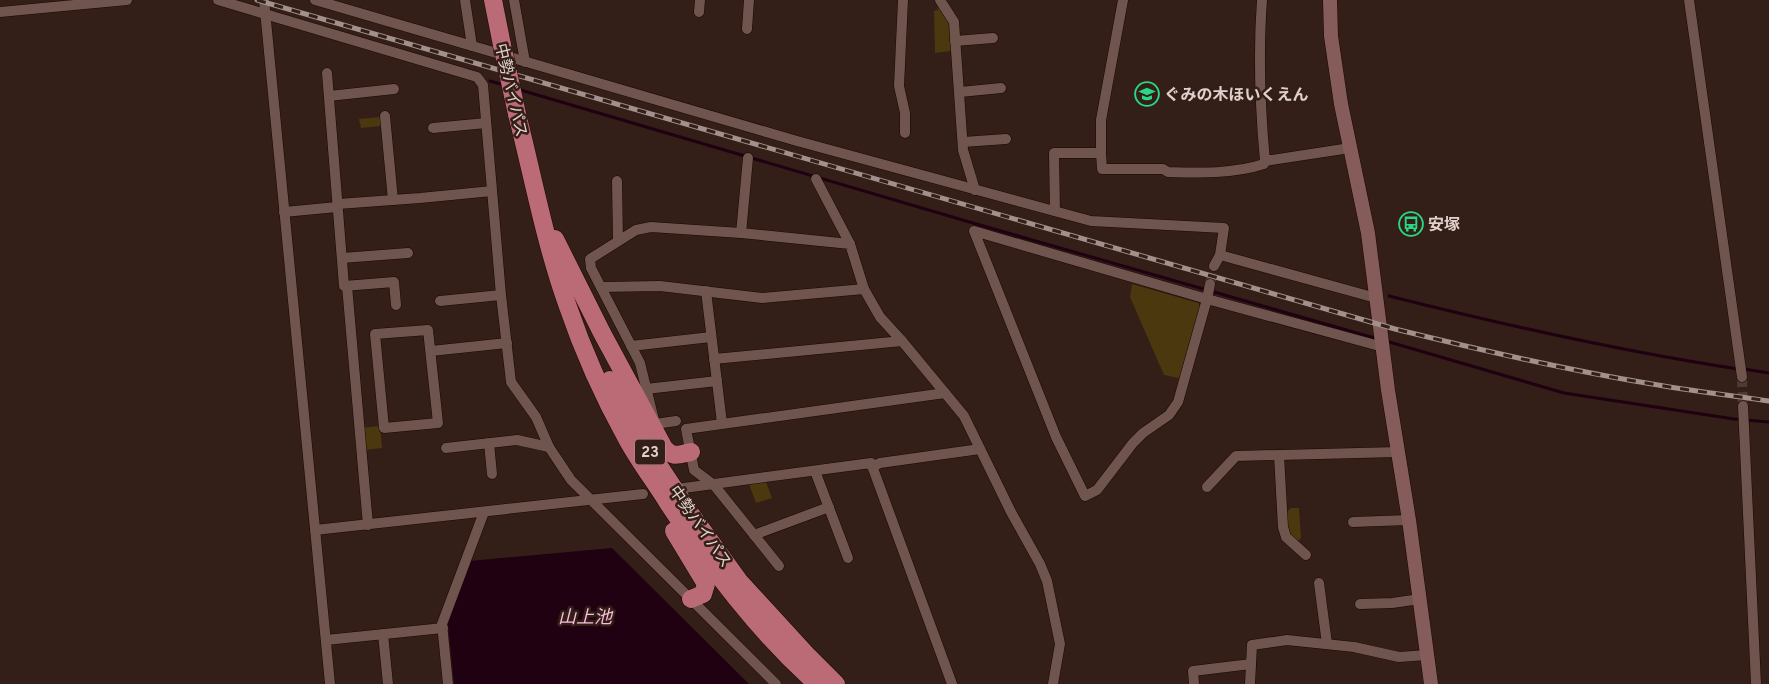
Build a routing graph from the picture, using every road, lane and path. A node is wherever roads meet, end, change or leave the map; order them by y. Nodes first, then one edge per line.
1 (127, 0) edge
2 (218, 0) edge
3 (264, 0) edge
4 (315, 0) edge
5 (465, 0) edge
6 (493, 0) edge
7 (514, 0) edge
8 (700, 0) edge
9 (749, 0) edge
10 (903, 0) edge
11 (940, 0) edge
12 (1123, 0) edge
13 (1262, 0) edge
14 (1330, 0) edge
15 (1689, 0) edge
16 (0, 12) edge
17 (699, 12) dead end
18 (265, 13) junction
19 (747, 29) dead end
20 (992, 38) dead end
21 (955, 41) junction
22 (472, 46) junction
23 (525, 62) junction
24 (327, 73) dead end
25 (1001, 88) dead end
26 (394, 89) dead end
27 (960, 92) junction
28 (328, 96) junction
29 (385, 116) dead end
30 (486, 123) junction
31 (433, 128) dead end
32 (905, 133) dead end
33 (1006, 139) dead end
34 (963, 142) junction
35 (1350, 148) junction
36 (1101, 153) junction
37 (748, 158) dead end
38 (1266, 161) junction
39 (533, 179) junction
40 (816, 179) dead end
41 (617, 180) dead end
42 (974, 190) junction
43 (492, 191) junction
44 (393, 200) junction
45 (337, 205) junction
46 (1055, 211) junction
47 (284, 212) junction
48 (549, 227) junction
49 (741, 233) junction
50 (618, 240) junction
51 (850, 244) junction
52 (408, 253) dead end
53 (1220, 255) junction
54 (342, 258) junction
55 (1214, 266) tunnel mouth
56 (347, 286) junction
57 (602, 286) junction
58 (864, 290) junction
59 (706, 291) junction
60 (1209, 291) junction
61 (501, 295) junction
62 (1376, 298) junction
63 (440, 301) dead end
64 (396, 305) dead end
65 (711, 337) junction
66 (902, 341) junction
67 (1382, 342) junction
68 (507, 343) junction
69 (631, 346) junction
70 (431, 351) junction
71 (714, 359) junction
72 (1741, 372) tunnel mouth
73 (717, 381) junction
74 (600, 387) junction
75 (646, 390) junction
76 (945, 393) junction
77 (1743, 415) tunnel mouth
78 (676, 421) dead end
79 (722, 424) junction
80 (489, 443) junction
81 (549, 447) junction
82 (446, 448) dead end
83 (980, 449) junction
84 (691, 452) junction
85 (1398, 452) junction
86 (1280, 455) junction
87 (872, 467) junction
88 (815, 471) junction
89 (492, 474) dead end
90 (714, 485) junction
91 (1206, 487) dead end
92 (684, 488) dead end
93 (642, 494) dead end
94 (591, 500) junction
95 (829, 507) junction
96 (484, 512) junction
97 (1409, 520) junction
98 (1353, 522) dead end
99 (368, 524) junction
100 (315, 530) junction
101 (754, 535) junction
102 (1306, 554) dead end
103 (848, 558) dead end
104 (779, 566) dead end
105 (1319, 583) dead end
106 (690, 599) junction
107 (1420, 599) junction
108 (1360, 604) dead end
109 (443, 628) junction
110 (384, 634) junction
111 (326, 640) junction
112 (1327, 644) junction
113 (806, 654) junction
114 (1427, 655) junction
115 (1251, 664) junction
116 (808, 678) edge
117 (330, 684) edge
118 (388, 684) edge
119 (448, 684) edge
120 (776, 684) edge
121 (817, 684) edge
122 (836, 684) edge
123 (844, 684) edge
124 (952, 684) edge
125 (1053, 684) edge
126 (1194, 684) edge
127 (1250, 684) edge
128 (1431, 684) edge
129 (1756, 684) edge

1 - 16 street
2 - 18 street
3 - 18 street
4 - 22 street
5 - 22 street
6 - 39 highway, 中勢バイパス / 23, bridge
7 - 23 street
8 - 17 street
9 - 19 street
10 - 32 street
11 - 21 street
12 - 36 street
13 - 38 street
14 - 35 street
15 - 72 street
18 - 30 street
18 - 47 street
20 - 21 street
21 - 27 street
22 - 23 street
23 - 42 street
24 - 28 street
25 - 27 street
26 - 28 street
27 - 34 street
28 - 45 street
29 - 44 street
30 - 31 street
30 - 43 street
33 - 34 street
34 - 42 street
35 - 38 street
35 - 62 street
36 - 38 street
36 - 46 street
37 - 49 street
39 - 48 highway, 中勢バイパス / 23
39 - 74 highway, 中勢バイパス / 23
40 - 51 street
41 - 50 street
42 - 46 street
43 - 44 street
43 - 61 street
44 - 45 street
45 - 47 street
45 - 54 street
46 - 53 street
47 - 100 street
48 - 84 highway
48 - 113 highway, 中勢バイパス / 23
49 - 50 street
49 - 51 street
50 - 57 street
51 - 58 street
52 - 54 street
53 - 55 street
53 - 62 street
54 - 56 street
56 - 64 street
56 - 99 street
57 - 59 street
57 - 69 street
58 - 59 street
58 - 66 street
59 - 65 street
60 - 60 street
60 - 67 street
61 - 63 street
61 - 68 street
62 - 67 street
65 - 69 street
65 - 71 street
66 - 71 street
66 - 76 street
67 - 85 street
68 - 70 street
68 - 81 street
69 - 75 street
70 - 70 street
71 - 73 street
73 - 75 street
73 - 79 street
74 - 106 highway
74 - 116 highway, 中勢バイパス / 23
75 - 78 street
76 - 79 street
76 - 83 street
77 - 129 street
79 - 84 street
80 - 81 street
80 - 82 street
80 - 89 street
81 - 94 street
83 - 87 street
83 - 125 street
84 - 90 street
85 - 86 street
85 - 97 street
86 - 91 street
86 - 102 street
87 - 88 street
87 - 124 street
88 - 90 street
88 - 95 street
90 - 92 street
90 - 101 street
93 - 94 street
94 - 96 street
94 - 106 street
95 - 101 street
95 - 103 street
96 - 99 street
96 - 109 street
97 - 98 street
97 - 107 street
99 - 100 street
100 - 111 street
101 - 104 street
105 - 112 street
106 - 120 street
107 - 108 street
107 - 114 street
109 - 110 street
109 - 119 street
110 - 111 street
110 - 118 street
111 - 117 street
112 - 114 street
112 - 115 street
113 - 122 highway, 中勢バイパス / 23
113 - 123 highway
114 - 128 street
115 - 126 street
115 - 127 street
116 - 121 highway, 中勢バイパス / 23

